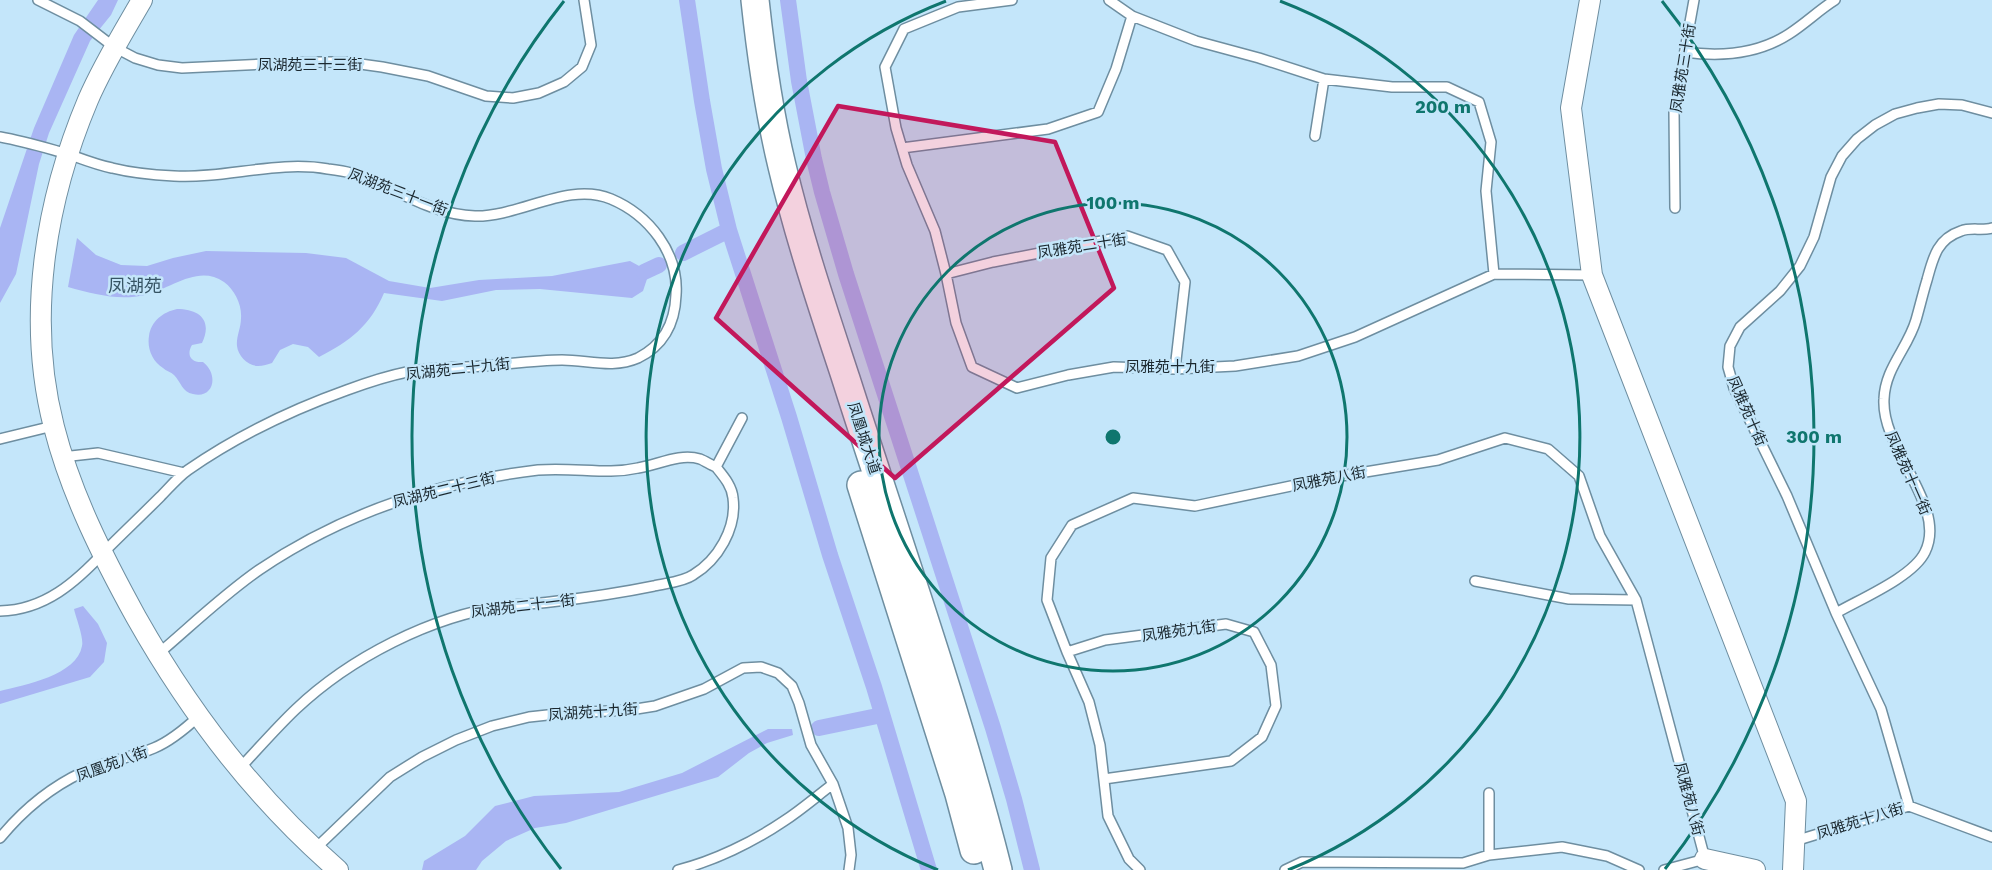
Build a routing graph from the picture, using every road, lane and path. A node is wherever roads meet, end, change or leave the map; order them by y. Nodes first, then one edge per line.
1 (38, 0) edge
2 (142, 0) edge
3 (584, 0) edge
4 (737, 0) edge
5 (755, 0) edge
6 (1012, 0) edge
7 (1109, 0) edge
8 (1590, 0) edge
9 (1694, 0) edge
10 (1835, 0) edge
11 (1132, 16) junction
12 (114, 47) junction
13 (1685, 52) junction
14 (1324, 79) junction
15 (1992, 113) edge
16 (1315, 136) dead end
17 (0, 137) edge
18 (902, 148) junction
19 (69, 155) junction
20 (1675, 208) dead end
21 (1992, 228) edge
22 (669, 253) joint
23 (946, 274) junction
24 (1494, 274) junction
25 (1592, 275) junction
26 (1175, 369) junction
27 (742, 418) dead end
28 (53, 426) junction
29 (0, 439) edge
30 (62, 457) junction
31 (716, 467) junction
32 (184, 472) junction
33 (103, 553) junction
34 (1475, 581) dead end
35 (1636, 600) junction
36 (0, 611) edge
37 (1836, 613) junction
38 (1067, 652) junction
39 (158, 654) junction
40 (199, 716) junction
41 (239, 769) junction
42 (1104, 779) junction
43 (833, 784) junction
44 (1489, 793) dead end
45 (1909, 806) junction
46 (1992, 837) edge
47 (0, 838) edge
48 (1794, 841) junction
49 (315, 849) junction
50 (1490, 855) junction
51 (1705, 859) junction
52 (338, 870) edge
53 (678, 870) edge
54 (849, 870) edge
55 (980, 870) edge
56 (998, 870) edge
57 (1140, 870) edge
58 (1285, 870) edge
59 (1639, 870) edge
60 (1664, 870) edge
61 (1755, 870) edge
62 (1793, 870) edge

1 - 12 lane, 凤湖苑三十三街
2 - 12 street
3 - 12 lane, 凤湖苑三十三街
4 - 55 main road, 凤凰城大道
5 - 56 main road, 凤凰城大道
6 - 18 lane, 凤雅苑十九街
7 - 11 lane
8 - 25 street
9 - 13 lane, 凤雅苑三十街
10 - 13 lane
11 - 14 lane
11 - 18 lane
12 - 19 street
13 - 20 lane, 凤雅苑三十街
14 - 16 lane
14 - 24 lane
15 - 37 lane, 凤雅苑十街
17 - 19 lane, 凤湖苑三十一街
18 - 23 lane, 凤雅苑十九街
19 - 22 lane, 凤湖苑三十一街
19 - 28 street
21 - 37 lane, 凤雅苑十一街
22 - 32 lane, 凤湖苑二十九街
23 - 26 lane, 凤雅苑十九街
23 - 26 lane, 凤雅苑二十街
24 - 25 lane
24 - 26 lane, 凤雅苑十九街
25 - 48 street
27 - 31 lane
28 - 29 lane
28 - 30 street
30 - 32 lane
30 - 33 street
31 - 39 lane, 凤湖苑二十三街
31 - 41 lane, 凤湖苑二十一街
32 - 33 lane, 凤湖苑二十九街
33 - 36 lane, 凤湖苑二十九街
33 - 39 street
34 - 35 lane
35 - 38 lane, 凤雅苑八街
35 - 51 lane, 凤雅苑八街
37 - 45 lane, 凤雅苑十街
38 - 42 lane
38 - 42 lane, 凤雅苑九街
39 - 40 street
40 - 41 street
40 - 47 lane, 凤凰苑八街
41 - 49 street
42 - 57 lane
43 - 49 lane, 凤湖苑十九街
43 - 53 lane
43 - 54 lane, 凤湖苑十九街
44 - 50 lane
45 - 46 lane, 凤雅苑十八街
45 - 48 lane, 凤雅苑十八街
48 - 62 street
49 - 52 street
50 - 58 lane
50 - 59 lane
51 - 60 lane
51 - 61 street

